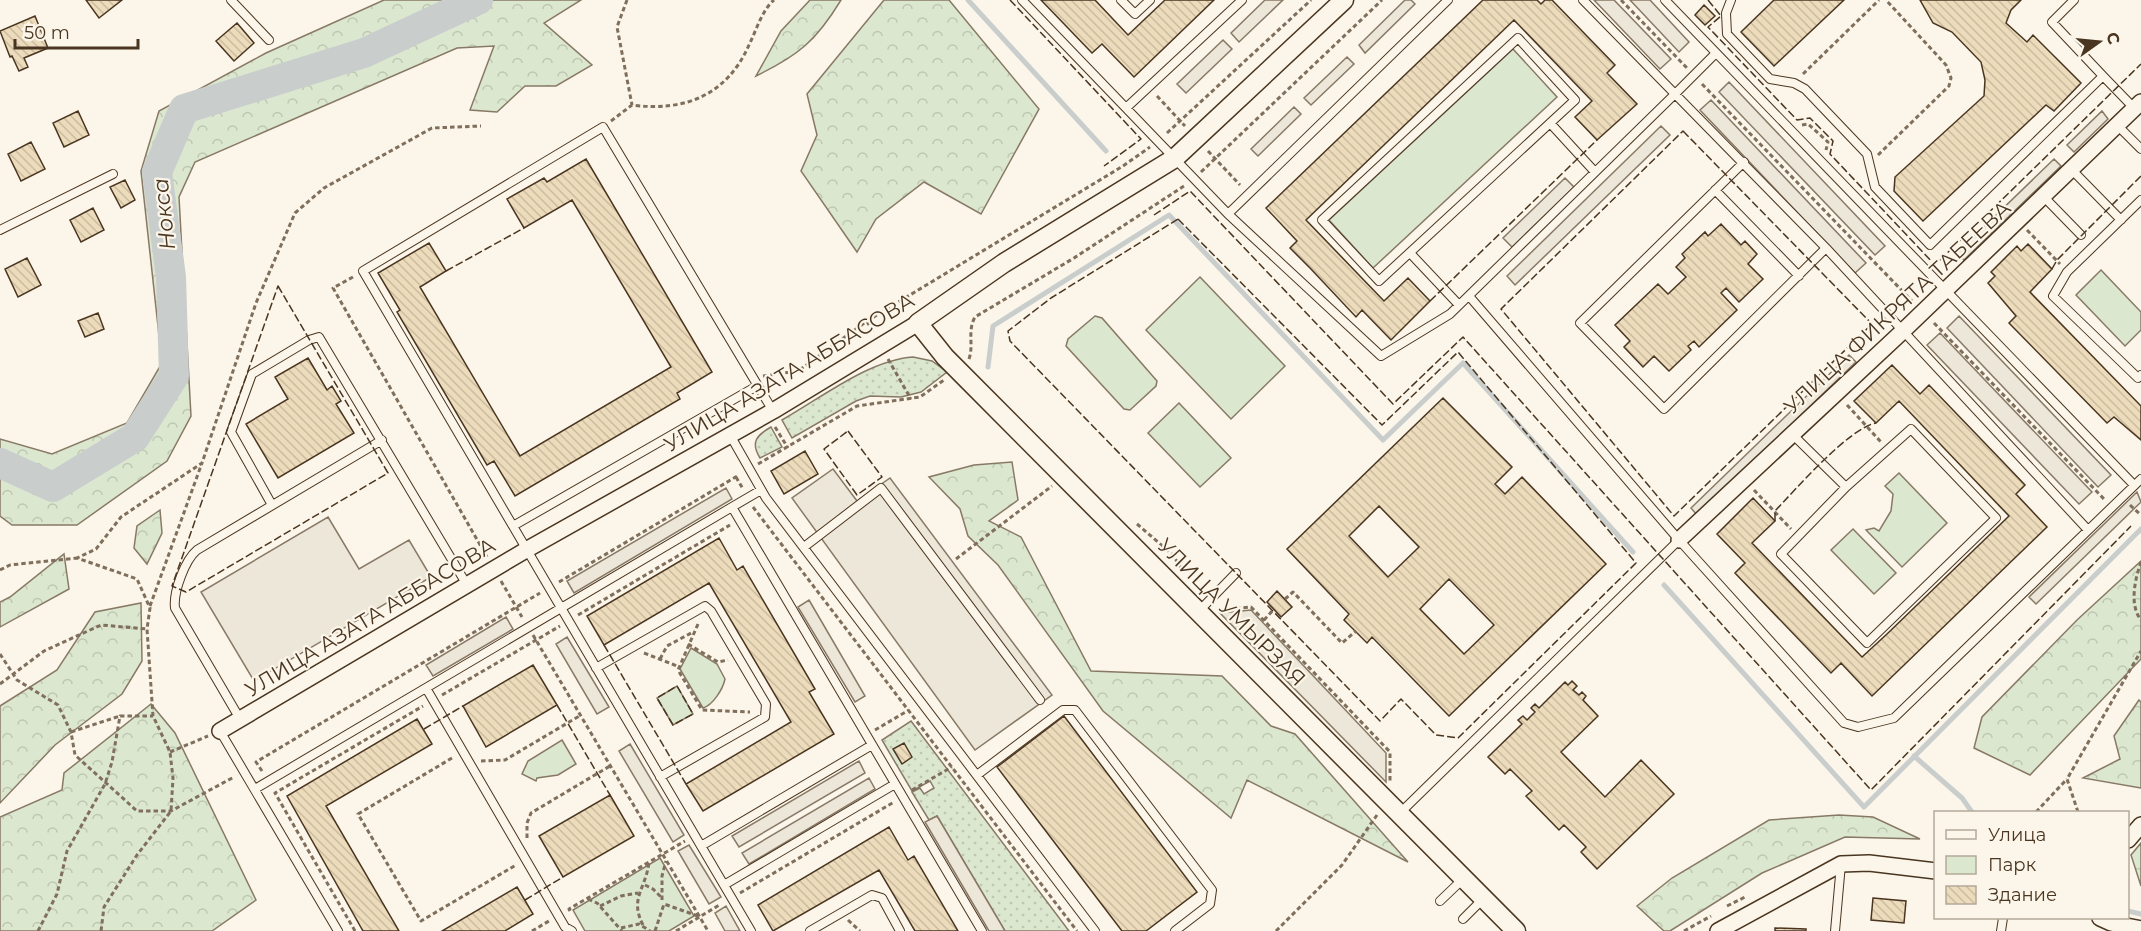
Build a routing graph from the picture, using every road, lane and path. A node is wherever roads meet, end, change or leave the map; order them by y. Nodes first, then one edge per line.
1 (231, 0) edge
2 (627, 0) edge
3 (774, 0) edge
4 (1022, 0) edge
5 (1121, 0) edge
6 (1150, 0) edge
7 (1242, 0) edge
8 (1311, 0) edge
9 (1344, 0) edge
10 (1382, 0) edge
11 (1448, 0) edge
12 (1583, 0) edge
13 (1621, 0) edge
14 (1665, 0) edge
15 (1731, 0) edge
16 (1879, 0) edge
17 (1886, 0) edge
18 (2074, 0) edge
19 (269, 40) dead end
20 (1716, 53) junction
21 (1694, 75) junction
22 (2103, 76) junction
23 (1794, 83) junction
24 (1675, 94) junction
25 (632, 105) junction
26 (2138, 105) edge
27 (1126, 108) junction
28 (1550, 123) junction
29 (2118, 125) junction
30 (481, 126) dead end
31 (603, 127) junction
32 (1821, 129) dead end
33 (1817, 133) dead end
34 (1159, 141) junction
35 (2141, 149) edge
36 (1175, 158) junction
37 (1744, 162) junction
38 (1870, 162) junction
39 (2072, 170) junction
40 (1595, 172) junction
41 (113, 174) dead end
42 (1195, 178) junction
43 (1715, 190) junction
44 (2044, 197) junction
45 (2141, 200) edge
46 (1228, 214) junction
47 (2121, 220) junction
48 (2019, 222) junction
49 (0, 230) edge
50 (2081, 235) dead end
51 (1826, 248) junction
52 (1410, 253) junction
53 (2057, 260) dead end
54 (363, 271) junction
55 (1799, 276) junction
56 (1947, 290) junction
57 (1469, 296) junction
58 (1459, 305) junction
59 (1923, 312) junction
60 (918, 323) junction
61 (1904, 330) junction
62 (964, 363) dead end
63 (951, 375) dead end
64 (2141, 375) edge
65 (756, 383) junction
66 (1836, 394) junction
67 (773, 411) junction
68 (729, 435) junction
69 (1793, 435) junction
70 (382, 440) junction
71 (1889, 450) junction
72 (202, 463) junction
73 (749, 469) junction
74 (736, 477) junction
75 (2141, 478) edge
76 (1743, 480) junction
77 (1053, 485) dead end
78 (2134, 485) junction
79 (1846, 487) junction
80 (761, 490) junction
81 (748, 498) junction
82 (272, 505) junction
83 (732, 507) junction
84 (2112, 507) junction
85 (755, 510) junction
86 (1128, 518) dead end
87 (739, 520) junction
88 (513, 526) junction
89 (2088, 530) junction
90 (1798, 537) junction
91 (1679, 540) junction
92 (804, 547) junction
93 (526, 550) junction
94 (77, 558) junction
95 (956, 559) dead end
96 (2141, 562) edge
97 (494, 569) junction
98 (0, 570) edge
99 (1236, 573) dead end
100 (1185, 575) dead end
101 (467, 585) junction
102 (549, 588) junction
103 (1285, 599) dead end
104 (706, 606) junction
105 (516, 607) junction
106 (1203, 607) junction
107 (150, 608) junction
108 (561, 608) junction
109 (1274, 609) dead end
110 (1264, 620) junction
111 (2141, 620) edge
112 (568, 621) junction
113 (529, 627) junction
114 (147, 629) junction
115 (694, 631) junction
116 (1356, 631) dead end
117 (536, 640) junction
118 (688, 644) junction
119 (632, 647) junction
120 (2141, 651) edge
121 (0, 654) edge
122 (737, 655) junction
123 (660, 659) junction
124 (677, 667) junction
125 (596, 668) junction
126 (13, 674) junction
127 (0, 684) edge
128 (426, 688) junction
129 (434, 700) junction
130 (1040, 700) dead end
131 (909, 710) junction
132 (767, 712) junction
133 (581, 715) junction
134 (120, 716) junction
135 (153, 716) junction
136 (240, 719) junction
137 (220, 731) junction
138 (71, 732) junction
139 (866, 735) junction
140 (872, 745) junction
141 (465, 751) junction
142 (170, 752) junction
143 (470, 759) junction
144 (610, 766) junction
145 (952, 767) junction
146 (977, 775) junction
147 (234, 777) dead end
148 (660, 777) junction
149 (2067, 779) junction
150 (268, 782) junction
151 (105, 784) junction
152 (895, 784) junction
153 (255, 789) junction
154 (275, 793) junction
155 (902, 796) junction
156 (1392, 800) junction
157 (171, 811) junction
158 (2038, 811) edge
159 (2077, 811) edge
160 (2141, 825) edge
161 (694, 835) junction
162 (2129, 838) edge
163 (701, 846) junction
164 (662, 854) junction
165 (527, 858) junction
166 (650, 861) junction
167 (666, 861) junction
168 (1841, 864) junction
169 (1934, 871) edge
170 (1464, 878) junction
171 (645, 885) junction
172 (724, 885) junction
173 (638, 893) junction
174 (732, 898) junction
175 (1484, 898) junction
176 (586, 899) junction
177 (1440, 901) dead end
178 (663, 902) junction
179 (600, 906) junction
180 (573, 916) dead end
181 (700, 917) junction
182 (1463, 919) dead end
183 (2109, 924) edge
184 (643, 925) junction
185 (2141, 929) edge
186 (565, 930) edge
187 (621, 930) edge
188 (38, 931) edge
189 (101, 931) edge
190 (338, 931) edge
191 (355, 931) edge
192 (650, 931) edge
193 (655, 931) edge
194 (676, 931) edge
195 (708, 931) edge
196 (751, 931) edge
197 (810, 931) edge
198 (900, 931) edge
199 (982, 931) edge
200 (1077, 931) edge
201 (1095, 931) edge
202 (1175, 931) edge
203 (1276, 931) edge
204 (1516, 931) edge
205 (1718, 931) edge
206 (1835, 931) edge

1 - 19 lane
2 - 25 path
3 - 25 path
4 - 27 lane
5 - 6 lane
7 - 27 lane
8 - 34 path
9 - 36 street, УЛИЦА АЗАТА АББАСОВА
10 - 42 path
11 - 46 lane
12 - 24 lane
13 - 21 path
14 - 20 lane
15 - 23 lane
16 - 23 path
17 - 38 path
18 - 22 lane
20 - 21 lane
20 - 56 lane
21 - 24 lane
21 - 59 path
22 - 26 lane
22 - 38 lane
23 - 38 lane
24 - 37 lane
24 - 40 lane
25 - 31 path
26 - 29 street, УЛИЦА ФИКРЯТА ТАБЕЕВА
27 - 34 lane
28 - 40 lane
28 - 52 lane
28 - 52 lane
29 - 35 lane
29 - 39 street, УЛИЦА ФИКРЯТА ТАБЕЕВА
30 - 72 path
31 - 54 lane
31 - 65 lane
32 - 33 path
34 - 36 lane
34 - 65 path
36 - 42 lane
36 - 60 street, УЛИЦА АЗАТА АББАСОВА
37 - 43 lane
37 - 51 lane
39 - 44 street, УЛИЦА ФИКРЯТА ТАБЕЕВА
39 - 47 lane
40 - 57 lane
41 - 49 lane
42 - 46 lane
42 - 62 path
43 - 55 lane
43 - 55 lane
44 - 48 street, УЛИЦА ФИКРЯТА ТАБЕЕВА
44 - 50 lane
45 - 47 lane
46 - 58 lane
47 - 64 lane
48 - 53 path
48 - 56 street, УЛИЦА ФИКРЯТА ТАБЕЕВА
51 - 55 lane
51 - 61 lane
52 - 58 lane
54 - 88 lane
54 - 97 path
56 - 59 street, УЛИЦА ФИКРЯТА ТАБЕЕВА
56 - 78 lane
57 - 58 lane
57 - 91 lane
59 - 61 street, УЛИЦА ФИКРЯТА ТАБЕЕВА
59 - 84 path
60 - 67 street, УЛИЦА АЗАТА АББАСОВА
60 - 106 street, УЛИЦА УМЫРЗАЯ
61 - 66 street, УЛИЦА ФИКРЯТА ТАБЕЕВА
61 - 89 lane
63 - 73 path
65 - 67 lane
65 - 88 lane
66 - 69 street, УЛИЦА ФИКРЯТА ТАБЕЕВА
66 - 71 path
67 - 68 street, УЛИЦА АЗАТА АББАСОВА
68 - 73 lane
68 - 93 street, УЛИЦА АЗАТА АББАСОВА
69 - 76 street, УЛИЦА ФИКРЯТА ТАБЕЕВА
69 - 79 lane
70 - 82 lane
70 - 82 lane
70 - 101 lane
71 - 79 lane
71 - 90 lane
72 - 94 path
72 - 107 path
73 - 74 path
73 - 80 lane
74 - 81 path
74 - 102 path
75 - 78 lane
76 - 90 path
76 - 91 street, УЛИЦА ФИКРЯТА ТАБЕЕВА
77 - 95 path
78 - 84 lane
79 - 90 lane
80 - 81 lane
80 - 92 lane
81 - 83 lane
81 - 85 path
82 - 136 lane
83 - 87 lane
83 - 108 lane
84 - 89 lane
85 - 87 path
85 - 131 path
86 - 100 path
87 - 112 path
87 - 139 lane
88 - 93 lane
89 - 91 lane
91 - 156 lane
92 - 130 lane
92 - 146 lane
93 - 97 street, УЛИЦА АЗАТА АББАСОВА
93 - 102 lane
94 - 98 path
94 - 107 path
96 - 111 path
97 - 101 street, УЛИЦА АЗАТА АББАСОВА
97 - 105 path
99 - 106 lane
101 - 136 street, УЛИЦА АЗАТА АББАСОВА
102 - 105 path
102 - 108 lane
103 - 116 path
104 - 115 path
104 - 119 lane
104 - 122 lane
105 - 113 path
105 - 150 path
106 - 110 path
106 - 156 street, УЛИЦА УМЫРЗАЯ
107 - 114 path
108 - 112 lane
108 - 113 lane
109 - 110 path
110 - 156 path
112 - 117 path
112 - 125 lane
113 - 117 path
113 - 128 lane
114 - 126 path
114 - 135 path
115 - 118 path
115 - 123 path
117 - 129 path
117 - 133 path
118 - 122 path
118 - 124 path
119 - 123 path
119 - 125 lane
120 - 149 path
121 - 126 path
122 - 132 lane
123 - 124 path
124 - 132 path
125 - 148 lane
126 - 127 path
126 - 138 path
128 - 129 lane
128 - 150 lane
129 - 141 lane
129 - 154 path
131 - 139 path
131 - 145 path
132 - 148 lane
133 - 143 path
133 - 144 path
134 - 135 path
134 - 138 path
134 - 151 path
135 - 142 path
136 - 137 street, УЛИЦА АЗАТА АББАСОВА
137 - 142 path
137 - 153 lane
138 - 151 path
139 - 140 lane
140 - 152 lane
140 - 163 lane
141 - 143 lane
141 - 165 path
142 - 157 path
143 - 165 lane
144 - 164 path
144 - 165 path
145 - 155 path
145 - 200 path
146 - 201 lane
146 - 202 lane
147 - 157 path
148 - 161 lane
149 - 158 path
149 - 159 path
150 - 153 lane
150 - 154 path
151 - 157 path
151 - 188 path
152 - 155 lane
152 - 172 lane
153 - 190 lane
154 - 191 path
155 - 174 path
155 - 199 lane
156 - 170 street, УЛИЦА УМЫРЗАЯ
156 - 203 path
157 - 189 path
160 - 162 street
161 - 163 lane
161 - 164 path
163 - 172 lane
164 - 166 path
164 - 167 path
165 - 186 lane
166 - 171 path
166 - 176 path
167 - 178 path
167 - 181 path
168 - 169 street
168 - 205 street
168 - 206 lane
170 - 175 street, УЛИЦА УМЫРЗАЯ
170 - 177 lane
171 - 173 path
171 - 178 path
172 - 174 lane
173 - 179 path
173 - 184 path
174 - 181 path
174 - 196 lane
175 - 182 lane
175 - 204 street, УЛИЦА УМЫРЗАЯ
176 - 179 path
176 - 180 path
178 - 181 path
178 - 193 path
179 - 187 path
181 - 194 path
181 - 195 path
183 - 185 street
184 - 187 path
184 - 192 path
197 - 198 lane

